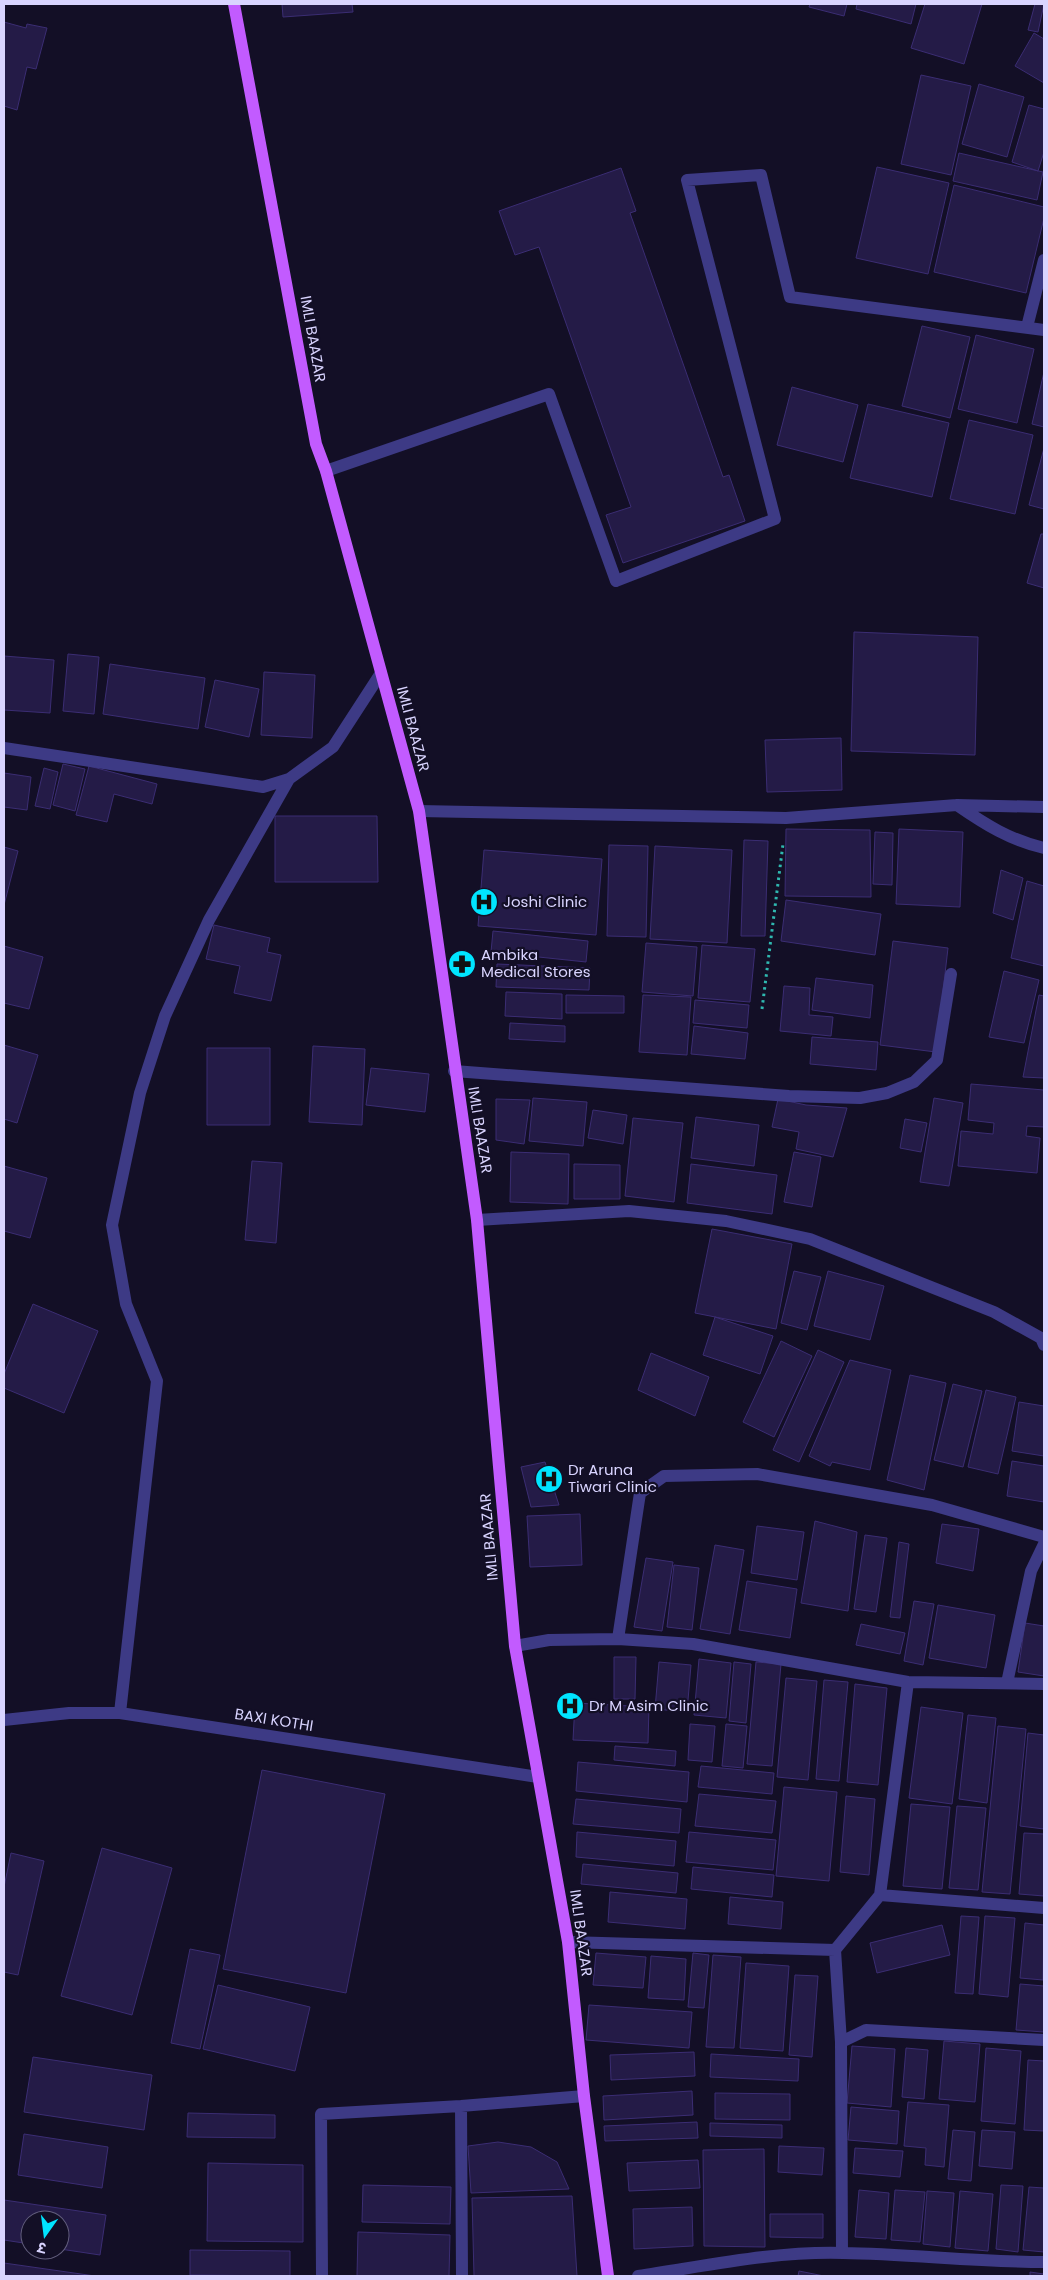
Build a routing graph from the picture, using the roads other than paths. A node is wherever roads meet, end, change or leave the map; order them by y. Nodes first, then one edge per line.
1 (234, 4) edge
2 (1044, 260) edge
3 (1027, 326) junction
4 (1044, 330) edge
5 (326, 471) junction
6 (381, 673) junction
7 (4, 748) edge
8 (290, 779) junction
9 (957, 805) junction
10 (1044, 807) edge
11 (419, 811) junction
12 (1044, 848) edge
13 (951, 974) dead end
14 (454, 1071) junction
15 (477, 1220) junction
16 (1044, 1345) edge
17 (1044, 1537) edge
18 (1044, 1544) edge
19 (618, 1639) junction
20 (515, 1646) junction
21 (908, 1682) junction
22 (1007, 1683) junction
23 (1044, 1684) edge
24 (120, 1713) junction
25 (4, 1720) edge
26 (538, 1777) junction
27 (880, 1895) junction
28 (1044, 1908) edge
29 (568, 1942) junction
30 (835, 1950) junction
31 (1044, 2040) edge
32 (841, 2042) junction
33 (584, 2096) junction
34 (461, 2106) junction
35 (842, 2253) junction
36 (1044, 2262) edge
37 (322, 2276) edge
38 (462, 2276) edge
39 (608, 2276) edge
40 (638, 2276) edge

1 - 5 main road, IMLI BAAZAR
2 - 3 street
3 - 4 street
3 - 5 street
5 - 6 main road, IMLI BAAZAR
6 - 8 street
6 - 11 main road, IMLI BAAZAR
7 - 8 street
8 - 24 street
9 - 10 street
9 - 11 street
9 - 12 street
11 - 14 main road, IMLI BAAZAR
13 - 14 street
14 - 15 main road, IMLI BAAZAR
15 - 16 street
15 - 20 main road, IMLI BAAZAR
17 - 19 street
18 - 22 street
19 - 20 street
19 - 21 street
20 - 26 main road, IMLI BAAZAR
21 - 22 street
21 - 27 street
22 - 23 street
24 - 25 street, BAXI KOTHI
24 - 26 street, BAXI KOTHI
26 - 29 main road, IMLI BAAZAR
27 - 28 street
27 - 30 street
29 - 30 street
29 - 33 main road, IMLI BAAZAR
30 - 32 street
31 - 32 street
32 - 35 street
33 - 34 street
33 - 39 main road, IMLI BAAZAR
34 - 37 street
34 - 38 street
35 - 36 street
35 - 40 street

